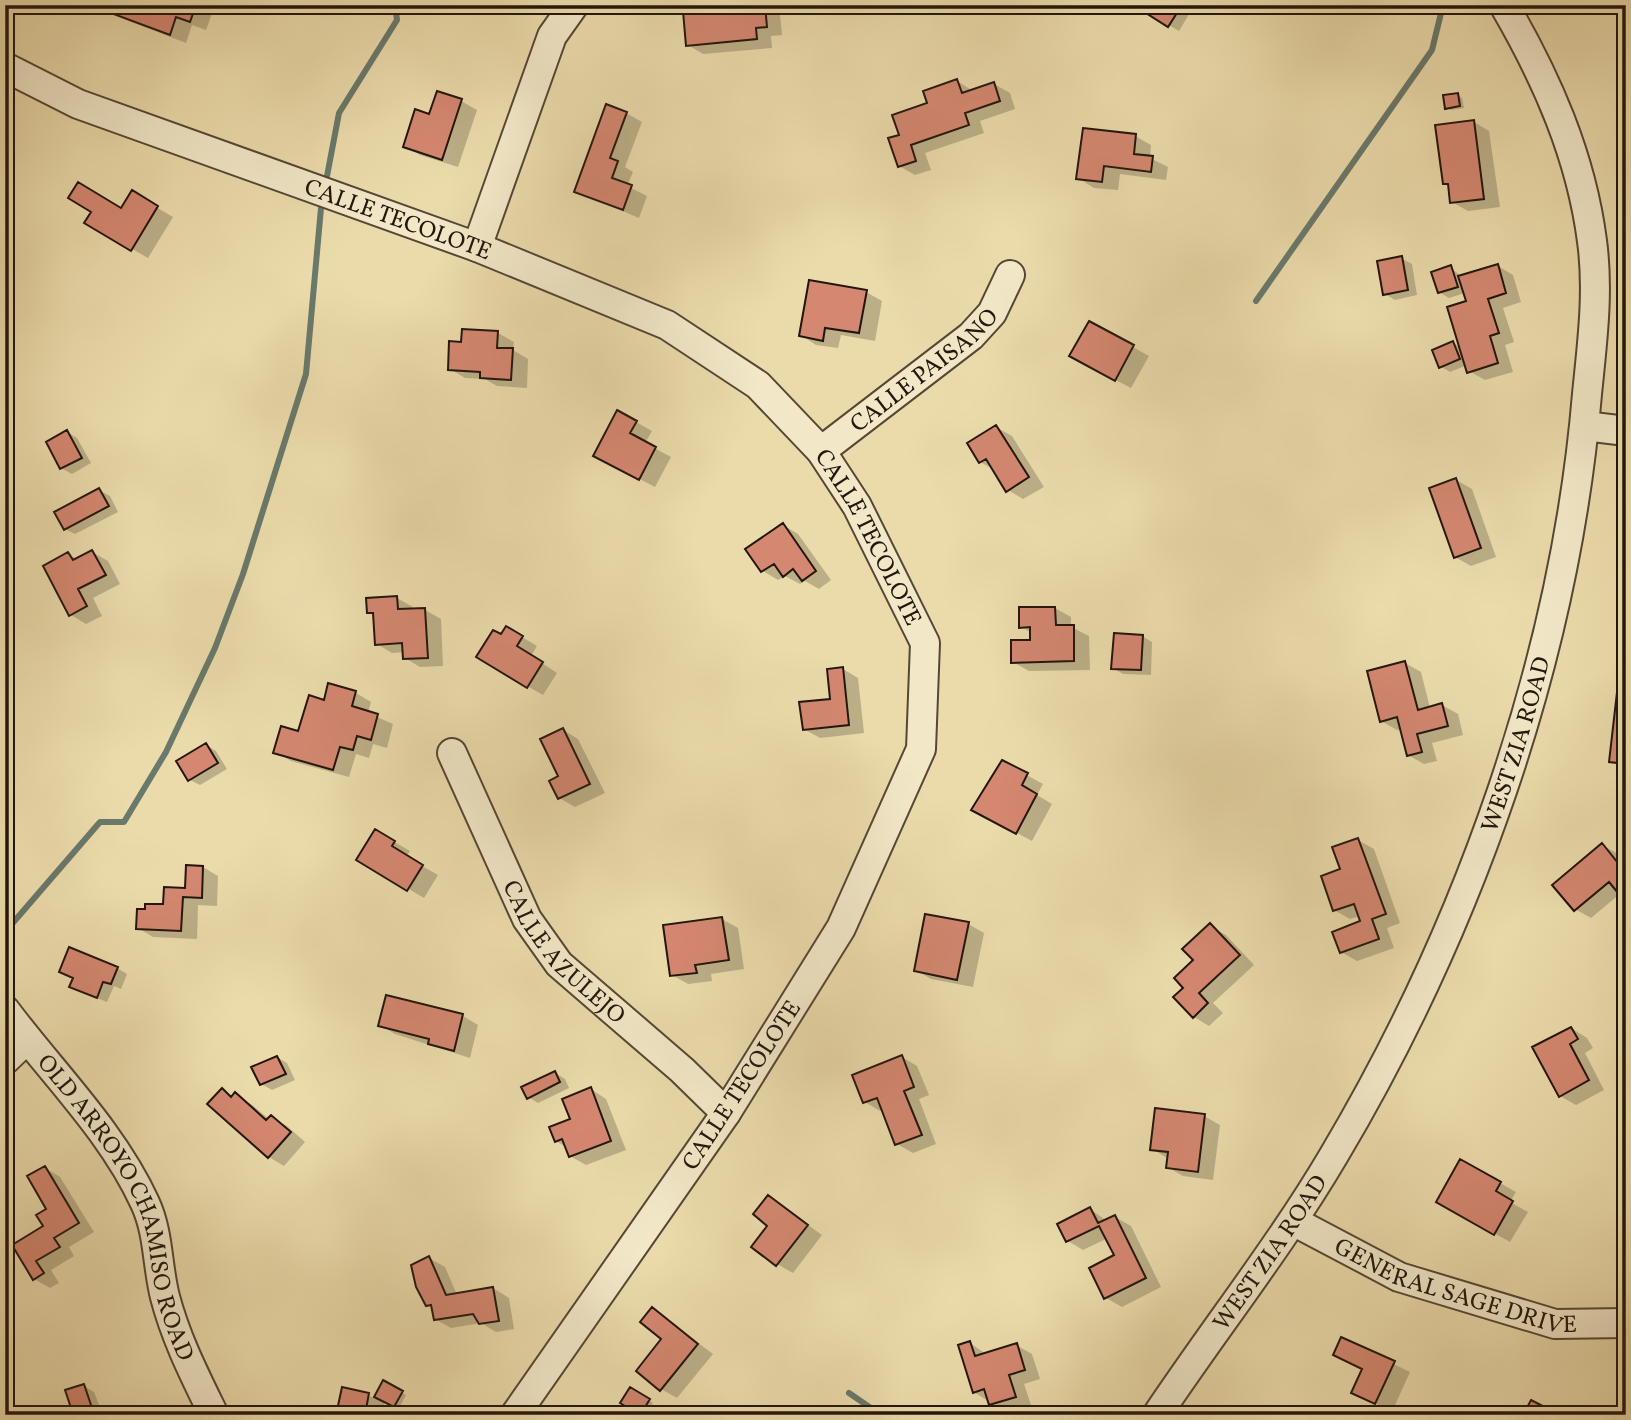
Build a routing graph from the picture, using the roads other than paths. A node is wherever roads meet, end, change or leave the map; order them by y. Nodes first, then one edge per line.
1 (574, 5) edge
2 (1504, 5) edge
3 (5, 67) edge
4 (477, 247) junction
5 (1010, 275) dead end
6 (1585, 426) junction
7 (1626, 431) edge
8 (821, 451) junction
9 (452, 752) dead end
10 (5, 1010) edge
11 (27, 1039) junction
12 (5, 1060) edge
13 (726, 1113) junction
14 (1293, 1221) junction
15 (1626, 1323) edge
16 (214, 1415) edge
17 (515, 1415) edge
18 (1157, 1415) edge

1 - 4 street
2 - 6 street, WEST ZIA ROAD
3 - 4 street, CALLE TECOLOTE
4 - 8 street, CALLE TECOLOTE
5 - 8 street, CALLE PAISANO
6 - 7 street
6 - 14 street, WEST ZIA ROAD
8 - 13 street, CALLE TECOLOTE
9 - 13 street, CALLE AZULEJO
10 - 11 street, OLD ARROYO CHAMISO ROAD
11 - 12 street
11 - 16 street, OLD ARROYO CHAMISO ROAD
13 - 17 street, CALLE TECOLOTE
14 - 15 street, GENERAL SAGE DRIVE
14 - 18 street, WEST ZIA ROAD

